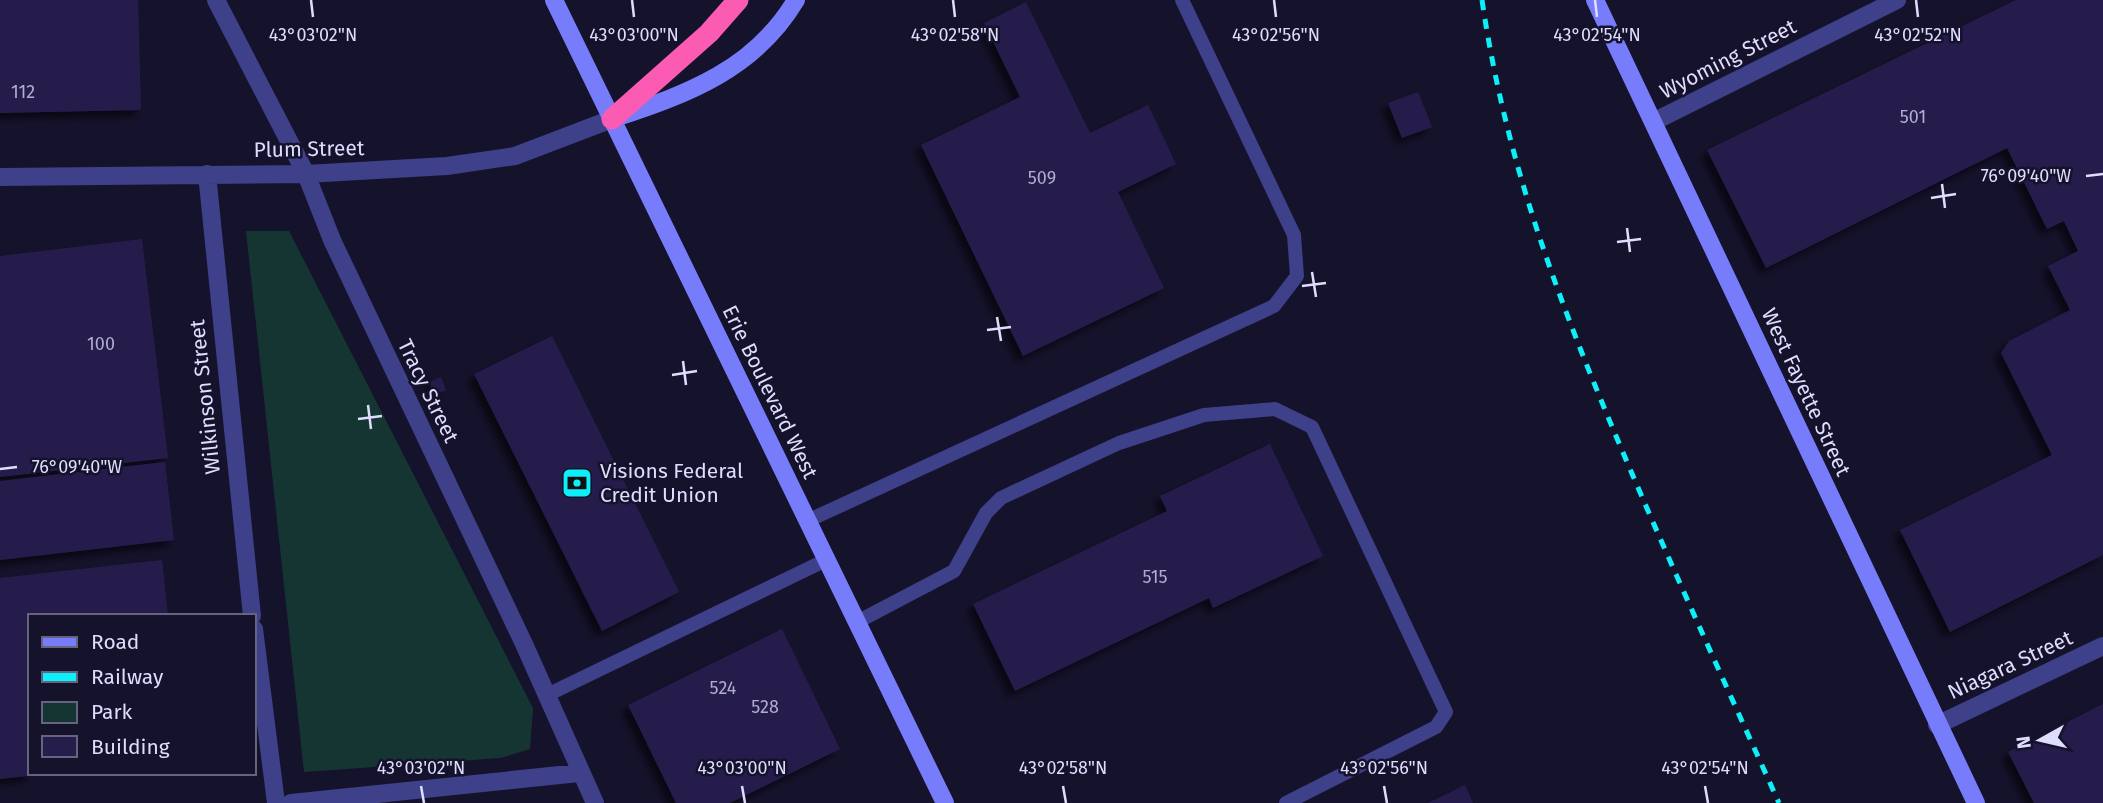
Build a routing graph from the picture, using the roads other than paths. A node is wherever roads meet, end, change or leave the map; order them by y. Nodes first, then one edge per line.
1 (216, 0) edge
2 (554, 0) edge
3 (738, 0) edge
4 (796, 0) edge
5 (1182, 0) edge
6 (1595, 0) edge
7 (1897, 0) edge
8 (612, 119) junction
9 (1656, 121) junction
10 (207, 174) junction
11 (306, 174) junction
12 (0, 177) edge
13 (807, 521) junction
14 (826, 560) junction
15 (252, 614) edge
16 (857, 622) junction
17 (256, 645) edge
18 (2103, 646) edge
19 (547, 695) junction
20 (1937, 725) junction
21 (579, 773) junction
22 (276, 803) edge
23 (291, 803) edge
24 (595, 803) edge
25 (945, 803) edge
26 (1286, 803) edge
27 (1976, 803) edge

1 - 11 street, Tracy Street
2 - 8 main road, Erie Boulevard West
3 - 8 highway
4 - 8 main road
5 - 13 lane
6 - 9 main road, West Fayette Street
7 - 9 street, Wyoming Street
8 - 11 street, Plum Street
8 - 13 main road, Erie Boulevard West
9 - 20 main road, West Fayette Street
10 - 11 street, Plum Street
10 - 12 street, Plum Street
10 - 15 street, Wilkinson Street
11 - 19 street, Tracy Street
13 - 14 main road, Erie Boulevard West
14 - 16 main road, Erie Boulevard West
14 - 19 lane
16 - 25 main road, Erie Boulevard West
16 - 26 lane
17 - 22 street
18 - 20 street, Niagara Street
19 - 21 street, Tracy Street
20 - 27 main road, West Fayette Street
21 - 23 street
21 - 24 street, Tracy Street

